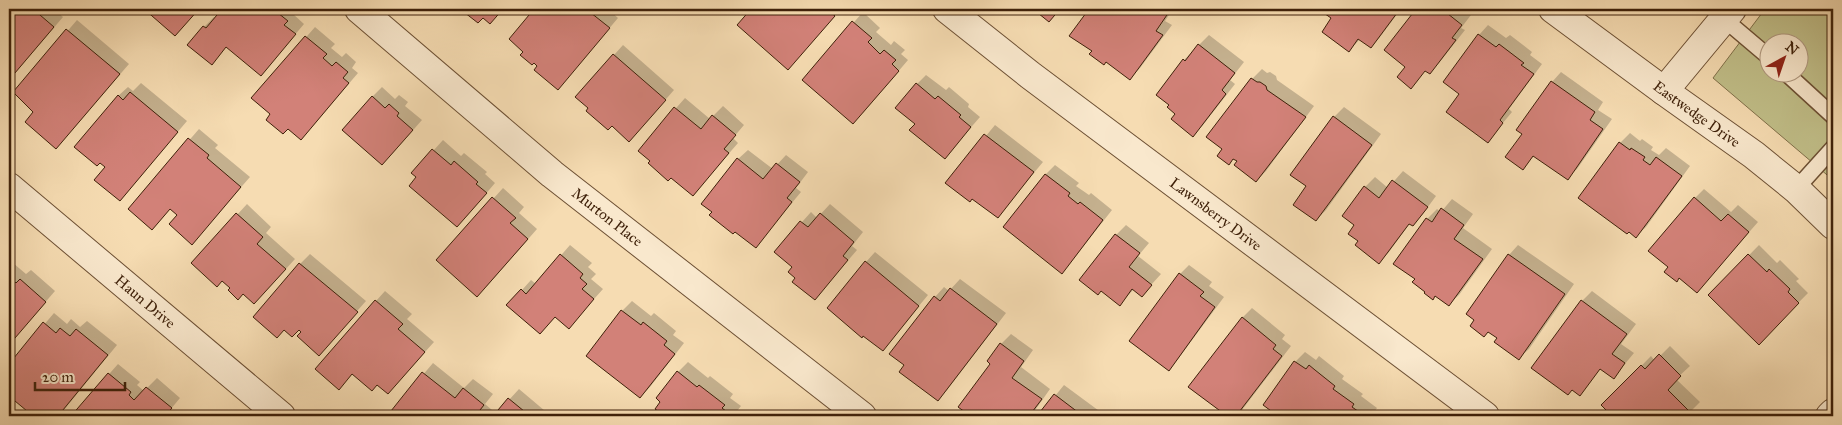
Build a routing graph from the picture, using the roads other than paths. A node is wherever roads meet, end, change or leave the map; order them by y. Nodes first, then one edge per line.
1 (359, 9) edge
2 (947, 9) edge
3 (1553, 9) edge
4 (1728, 14) edge
5 (1760, 48) edge
6 (1796, 82) edge
7 (1664, 91) junction
8 (1833, 116) edge
9 (1833, 148) edge
10 (9, 187) edge
11 (1796, 188) junction
12 (1833, 225) edge
13 (1833, 413) edge
14 (1481, 415) edge
15 (281, 416) edge
16 (862, 416) edge
17 (1830, 416) edge

1 - 16 street, Murton Place
2 - 14 street, Lawnsberry Drive
3 - 7 street, Eastwedge Drive
4 - 5 lane
4 - 7 street
6 - 8 lane
7 - 11 street, Eastwedge Drive
9 - 11 lane
10 - 15 street, Haun Drive
11 - 12 street, Eastwedge Drive
13 - 17 street

